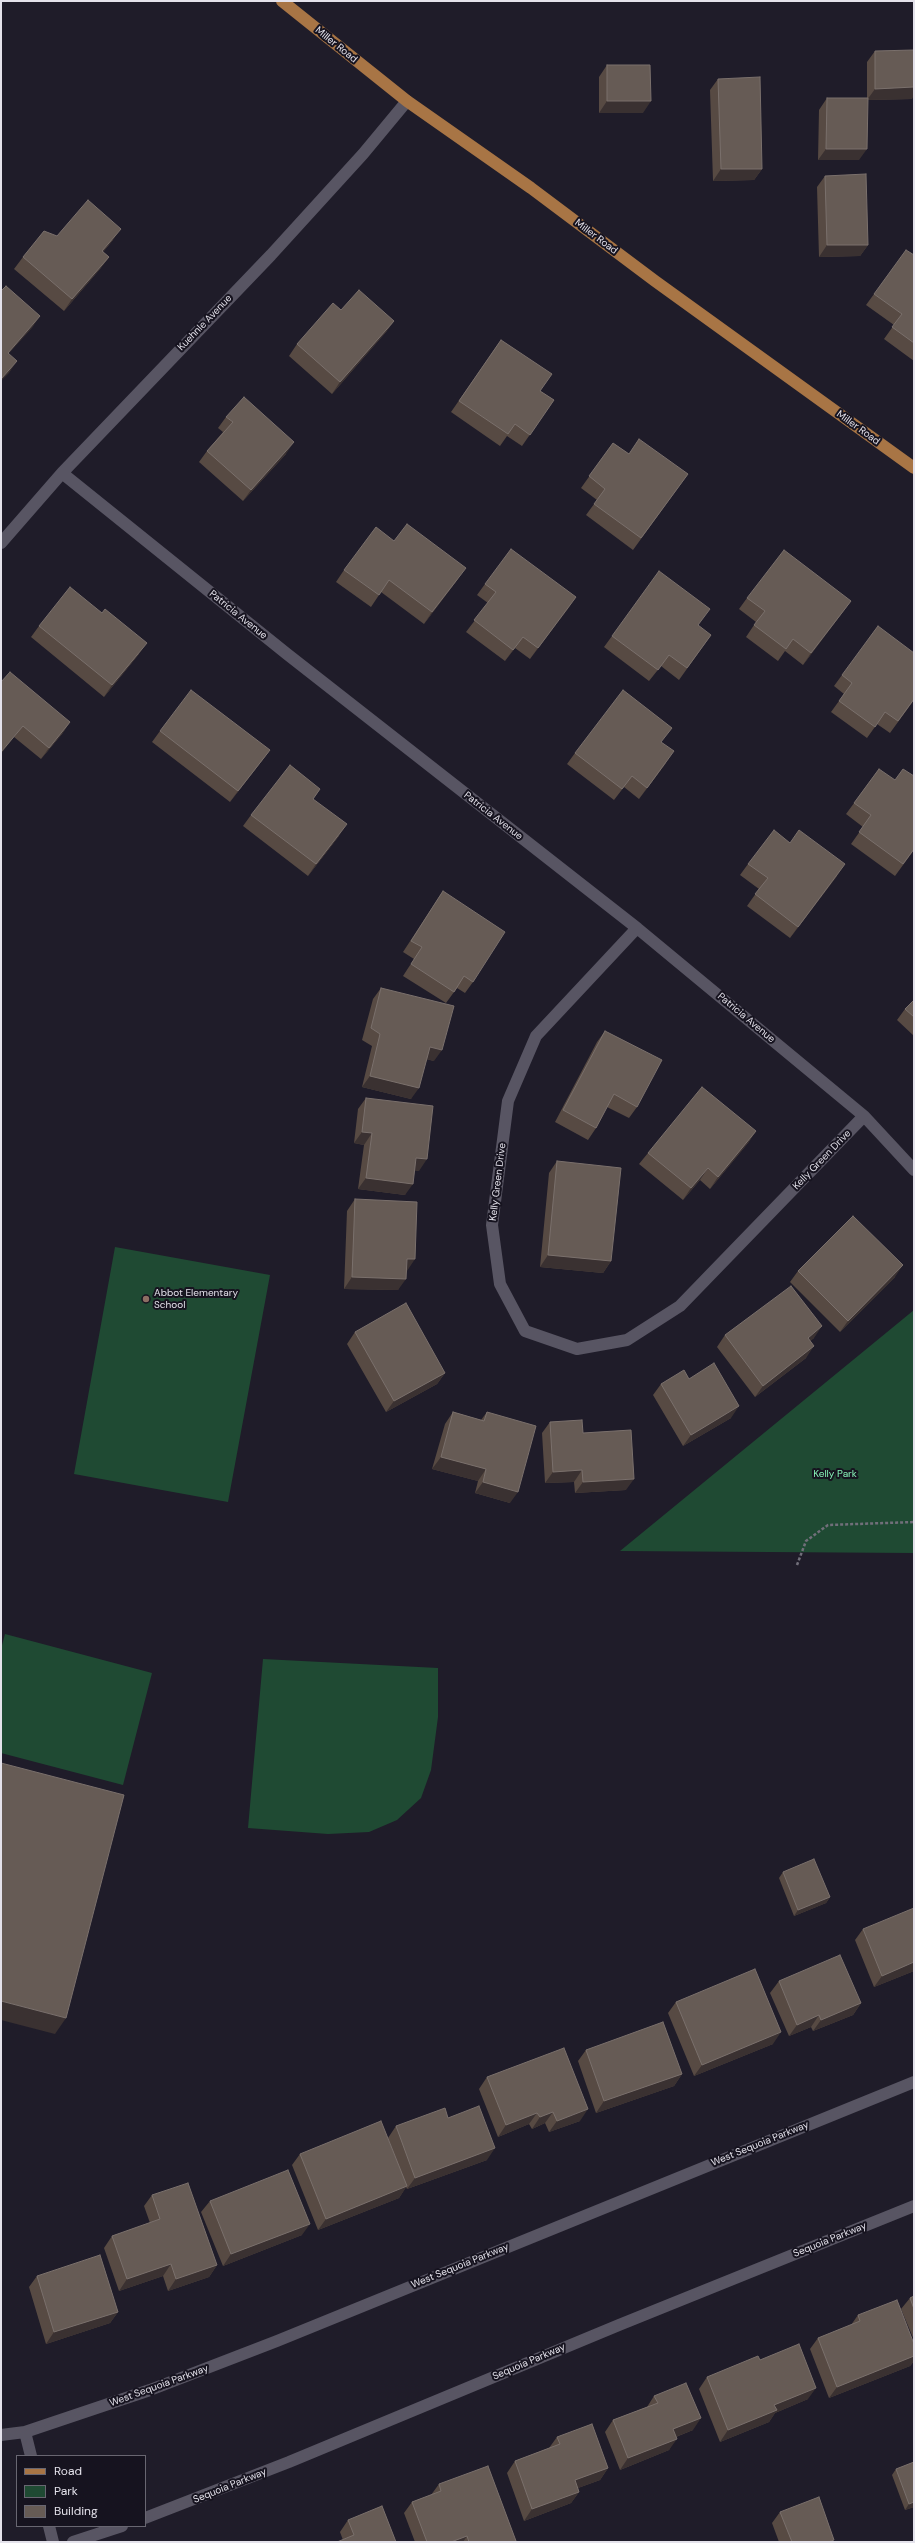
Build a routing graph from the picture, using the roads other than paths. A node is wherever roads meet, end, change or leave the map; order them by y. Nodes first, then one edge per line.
1 (282, 1) edge
2 (407, 101) junction
3 (914, 468) edge
4 (62, 473) junction
5 (1, 543) edge
6 (637, 928) junction
7 (864, 1116) junction
8 (914, 1170) edge
9 (914, 2082) edge
10 (914, 2206) edge
11 (24, 2432) junction
12 (1, 2435) edge
13 (31, 2455) edge
14 (146, 2518) edge
15 (49, 2527) edge
16 (119, 2527) edge
17 (53, 2542) edge
18 (73, 2542) edge

1 - 2 main road, Miller Road
2 - 3 main road, Miller Road
2 - 4 street, Kuehnle Avenue
4 - 5 street, Kuehnle Avenue
4 - 6 street, Patricia Avenue
6 - 7 street, Patricia Avenue
6 - 7 street, Kelly Green Drive
7 - 8 street, Patricia Avenue
9 - 11 street, West Sequoia Parkway
10 - 14 street, Sequoia Parkway
11 - 12 street, West Sequoia Parkway
11 - 13 street
15 - 17 street
16 - 18 street

